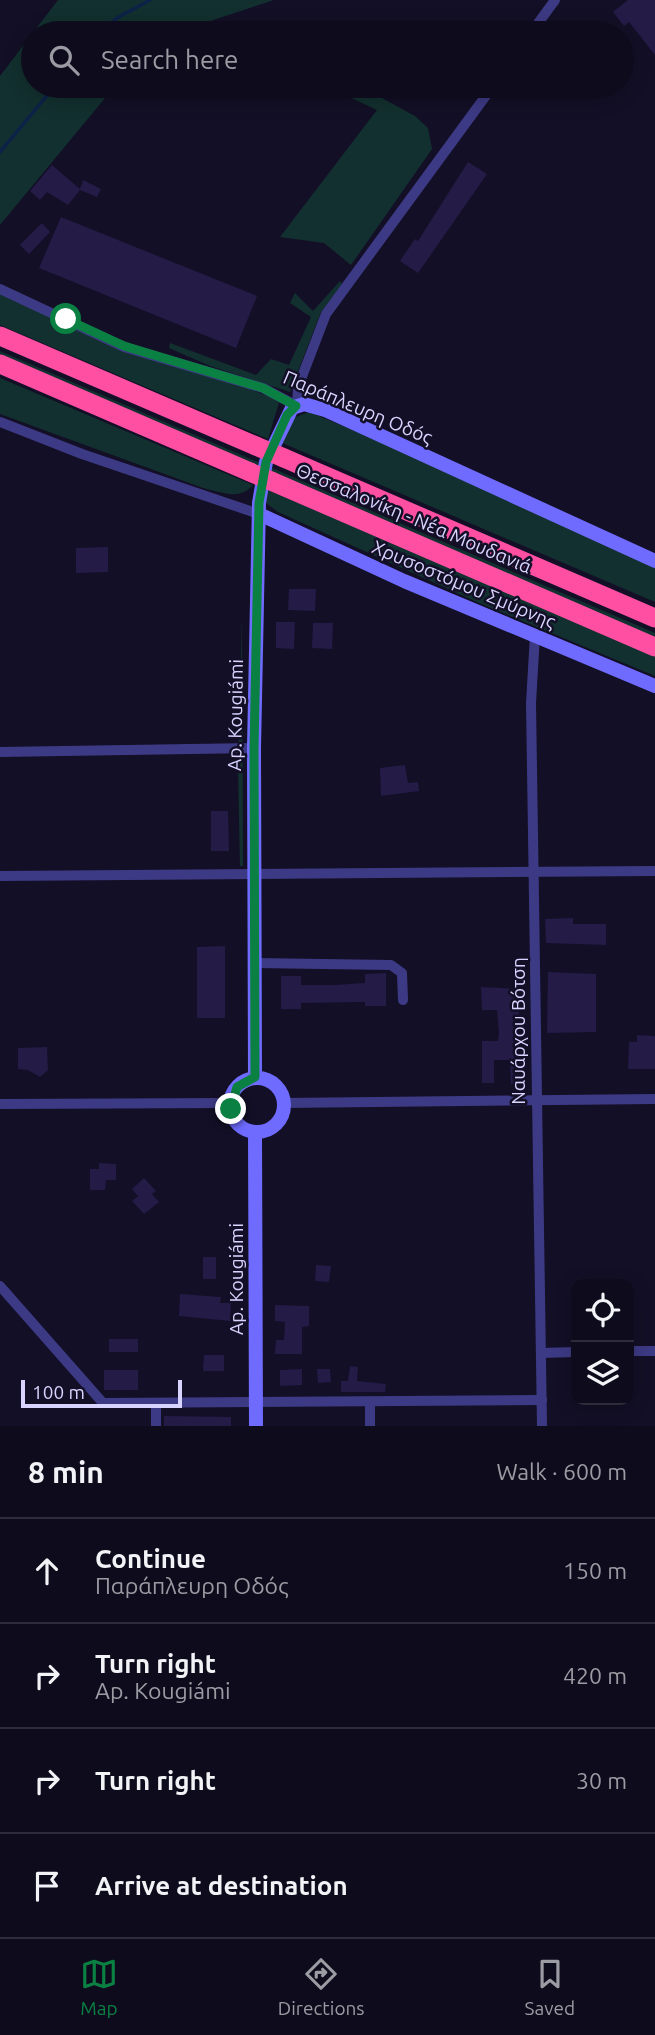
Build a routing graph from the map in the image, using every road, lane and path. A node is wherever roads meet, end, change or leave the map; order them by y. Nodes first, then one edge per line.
1 (555, 0) edge
2 (540, 21) edge
3 (484, 98) edge
4 (0, 289) edge
5 (0, 336) edge
6 (0, 363) edge
7 (296, 406) junction
8 (0, 422) edge
9 (259, 514) junction
10 (275, 524) junction
11 (258, 541) junction
12 (655, 561) edge
13 (655, 618) edge
14 (535, 635) junction
15 (655, 647) edge
16 (655, 686) edge
17 (254, 748) junction
18 (0, 752) edge
19 (655, 871) edge
20 (535, 872) junction
21 (255, 874) junction
22 (0, 876) edge
23 (255, 963) junction
24 (403, 1000) dead end
25 (255, 1077) junction
26 (655, 1099) edge
27 (536, 1100) junction
28 (231, 1103) junction
29 (284, 1103) junction
30 (0, 1104) edge
31 (255, 1132) junction
32 (0, 1286) edge
33 (655, 1351) edge
34 (571, 1352) edge
35 (634, 1352) edge
36 (541, 1353) junction
37 (542, 1400) junction
38 (370, 1402) junction
39 (256, 1403) junction
40 (156, 1404) junction
41 (156, 1426) edge
42 (256, 1426) edge
43 (370, 1426) edge
44 (542, 1426) edge

1 - 2 street
3 - 7 street
4 - 7 street, Παράπλευρη Οδός
5 - 13 highway, Θεσσαλονίκη - Νέα Μουδανιά, bridge
6 - 15 highway, Θεσσαλονίκη - Νέα Μουδανιά, bridge
7 - 9 street, Ap. Kougiámi
7 - 12 street, Παράπλευρη Οδός
8 - 9 street
9 - 10 street, Χρυσοστόμου Σμύρνης
9 - 11 street, Ap. Kougiámi
10 - 11 street
10 - 14 street, Χρυσοστόμου Σμύρνης
11 - 17 street, Ap. Kougiámi
14 - 16 street, Χρυσοστόμου Σμύρνης
14 - 20 street, Ναυάρχου Βότση
17 - 18 street
17 - 21 street, Ap. Kougiámi
19 - 20 street
20 - 21 street
20 - 27 street, Ναυάρχου Βότση
21 - 22 street
21 - 23 street, Ap. Kougiámi
23 - 24 street
23 - 25 street, Ap. Kougiámi
25 - 28 street
25 - 29 street
26 - 27 street
27 - 29 street
27 - 36 street, Ναυάρχου Βότση
28 - 30 street
28 - 31 street
29 - 31 street
31 - 39 street, Ap. Kougiámi
32 - 40 street
33 - 35 street
34 - 36 street
36 - 37 street, Ναυάρχου Βότση
37 - 38 street
37 - 44 street, Ναυάρχου Βότση
38 - 39 street
38 - 43 street
39 - 40 street
39 - 42 street, Ap. Kougiámi
40 - 41 street

